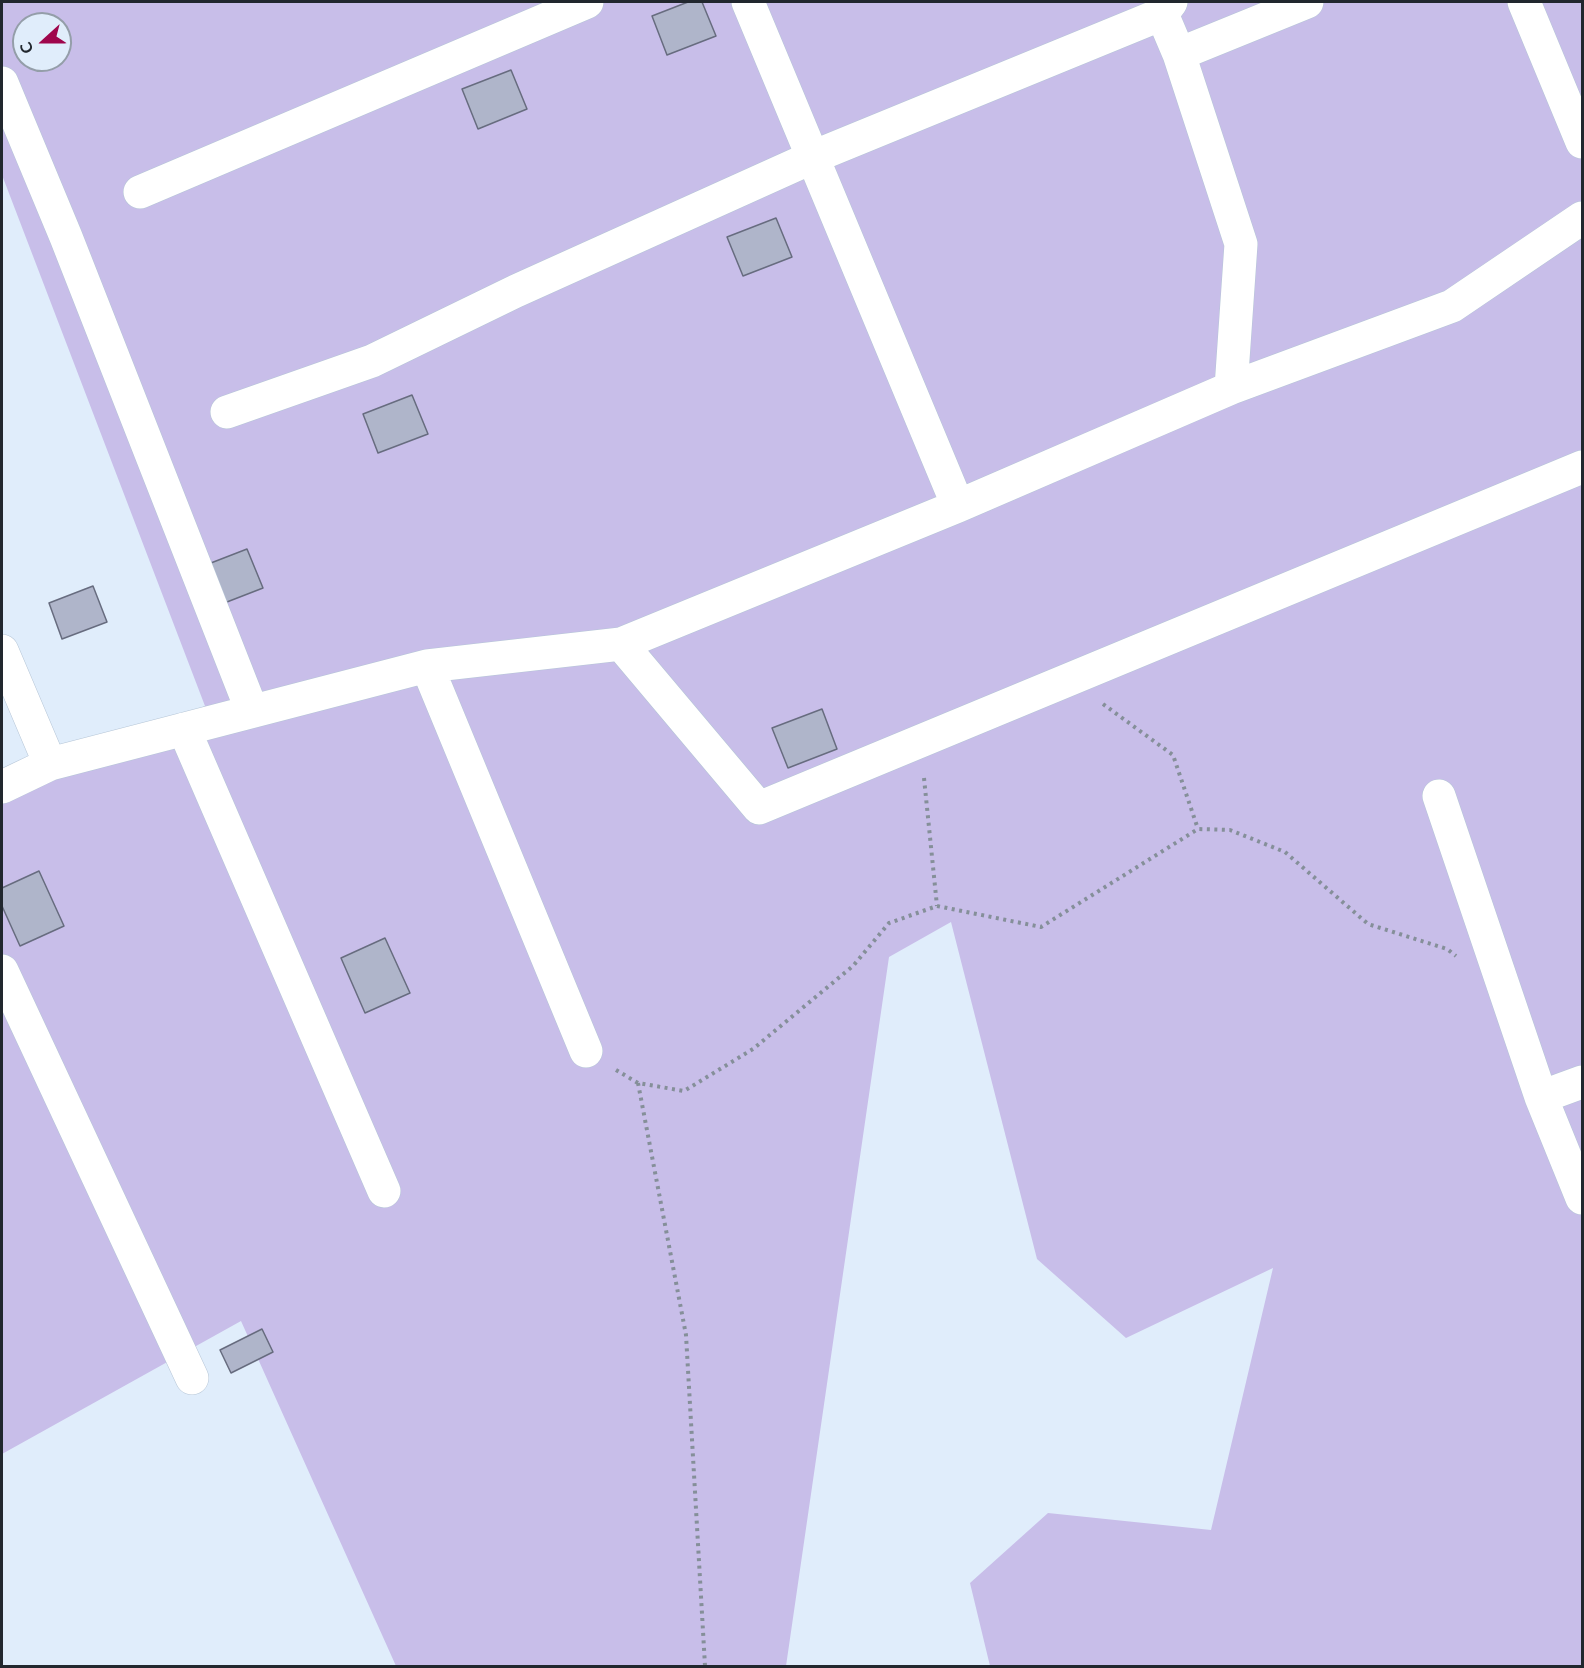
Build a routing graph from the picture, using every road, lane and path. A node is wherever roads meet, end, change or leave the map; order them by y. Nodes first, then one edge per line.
1 (587, 2) edge
2 (748, 2) edge
3 (1307, 2) edge
4 (1524, 2) edge
5 (1167, 8) edge
6 (1179, 54) junction
7 (2, 84) edge
8 (1582, 142) edge
9 (813, 157) junction
10 (140, 192) dead end
11 (1582, 218) edge
12 (1232, 388) junction
13 (227, 412) dead end
14 (1582, 467) edge
15 (958, 506) junction
16 (621, 644) junction
17 (2, 651) edge
18 (427, 666) junction
19 (1069, 679) junction
20 (252, 711) junction
21 (184, 729) junction
22 (920, 741) junction
23 (50, 764) junction
24 (2, 787) edge
25 (1439, 796) dead end
26 (1197, 829) junction
27 (937, 906) junction
28 (1456, 956) dead end
29 (2, 971) edge
30 (586, 1051) joint
31 (1582, 1082) edge
32 (638, 1083) junction
33 (1541, 1097) junction
34 (384, 1191) dead end
35 (1582, 1198) edge
36 (192, 1378) dead end
37 (705, 1666) edge

1 - 10 street
2 - 9 street
3 - 6 street
4 - 8 street
5 - 6 street
5 - 9 street
6 - 12 street
7 - 20 street
9 - 13 street
9 - 15 street
11 - 12 street
12 - 15 street
14 - 19 street
15 - 16 street
16 - 18 street
16 - 22 street
17 - 23 street
18 - 20 street
18 - 30 street
19 - 22 street
19 - 26 path
20 - 21 street
21 - 23 street
21 - 34 street
22 - 27 path
23 - 24 street
25 - 33 street
26 - 27 path
26 - 28 path
27 - 32 path
29 - 36 street
30 - 32 path
31 - 33 street
32 - 37 path
33 - 35 street

